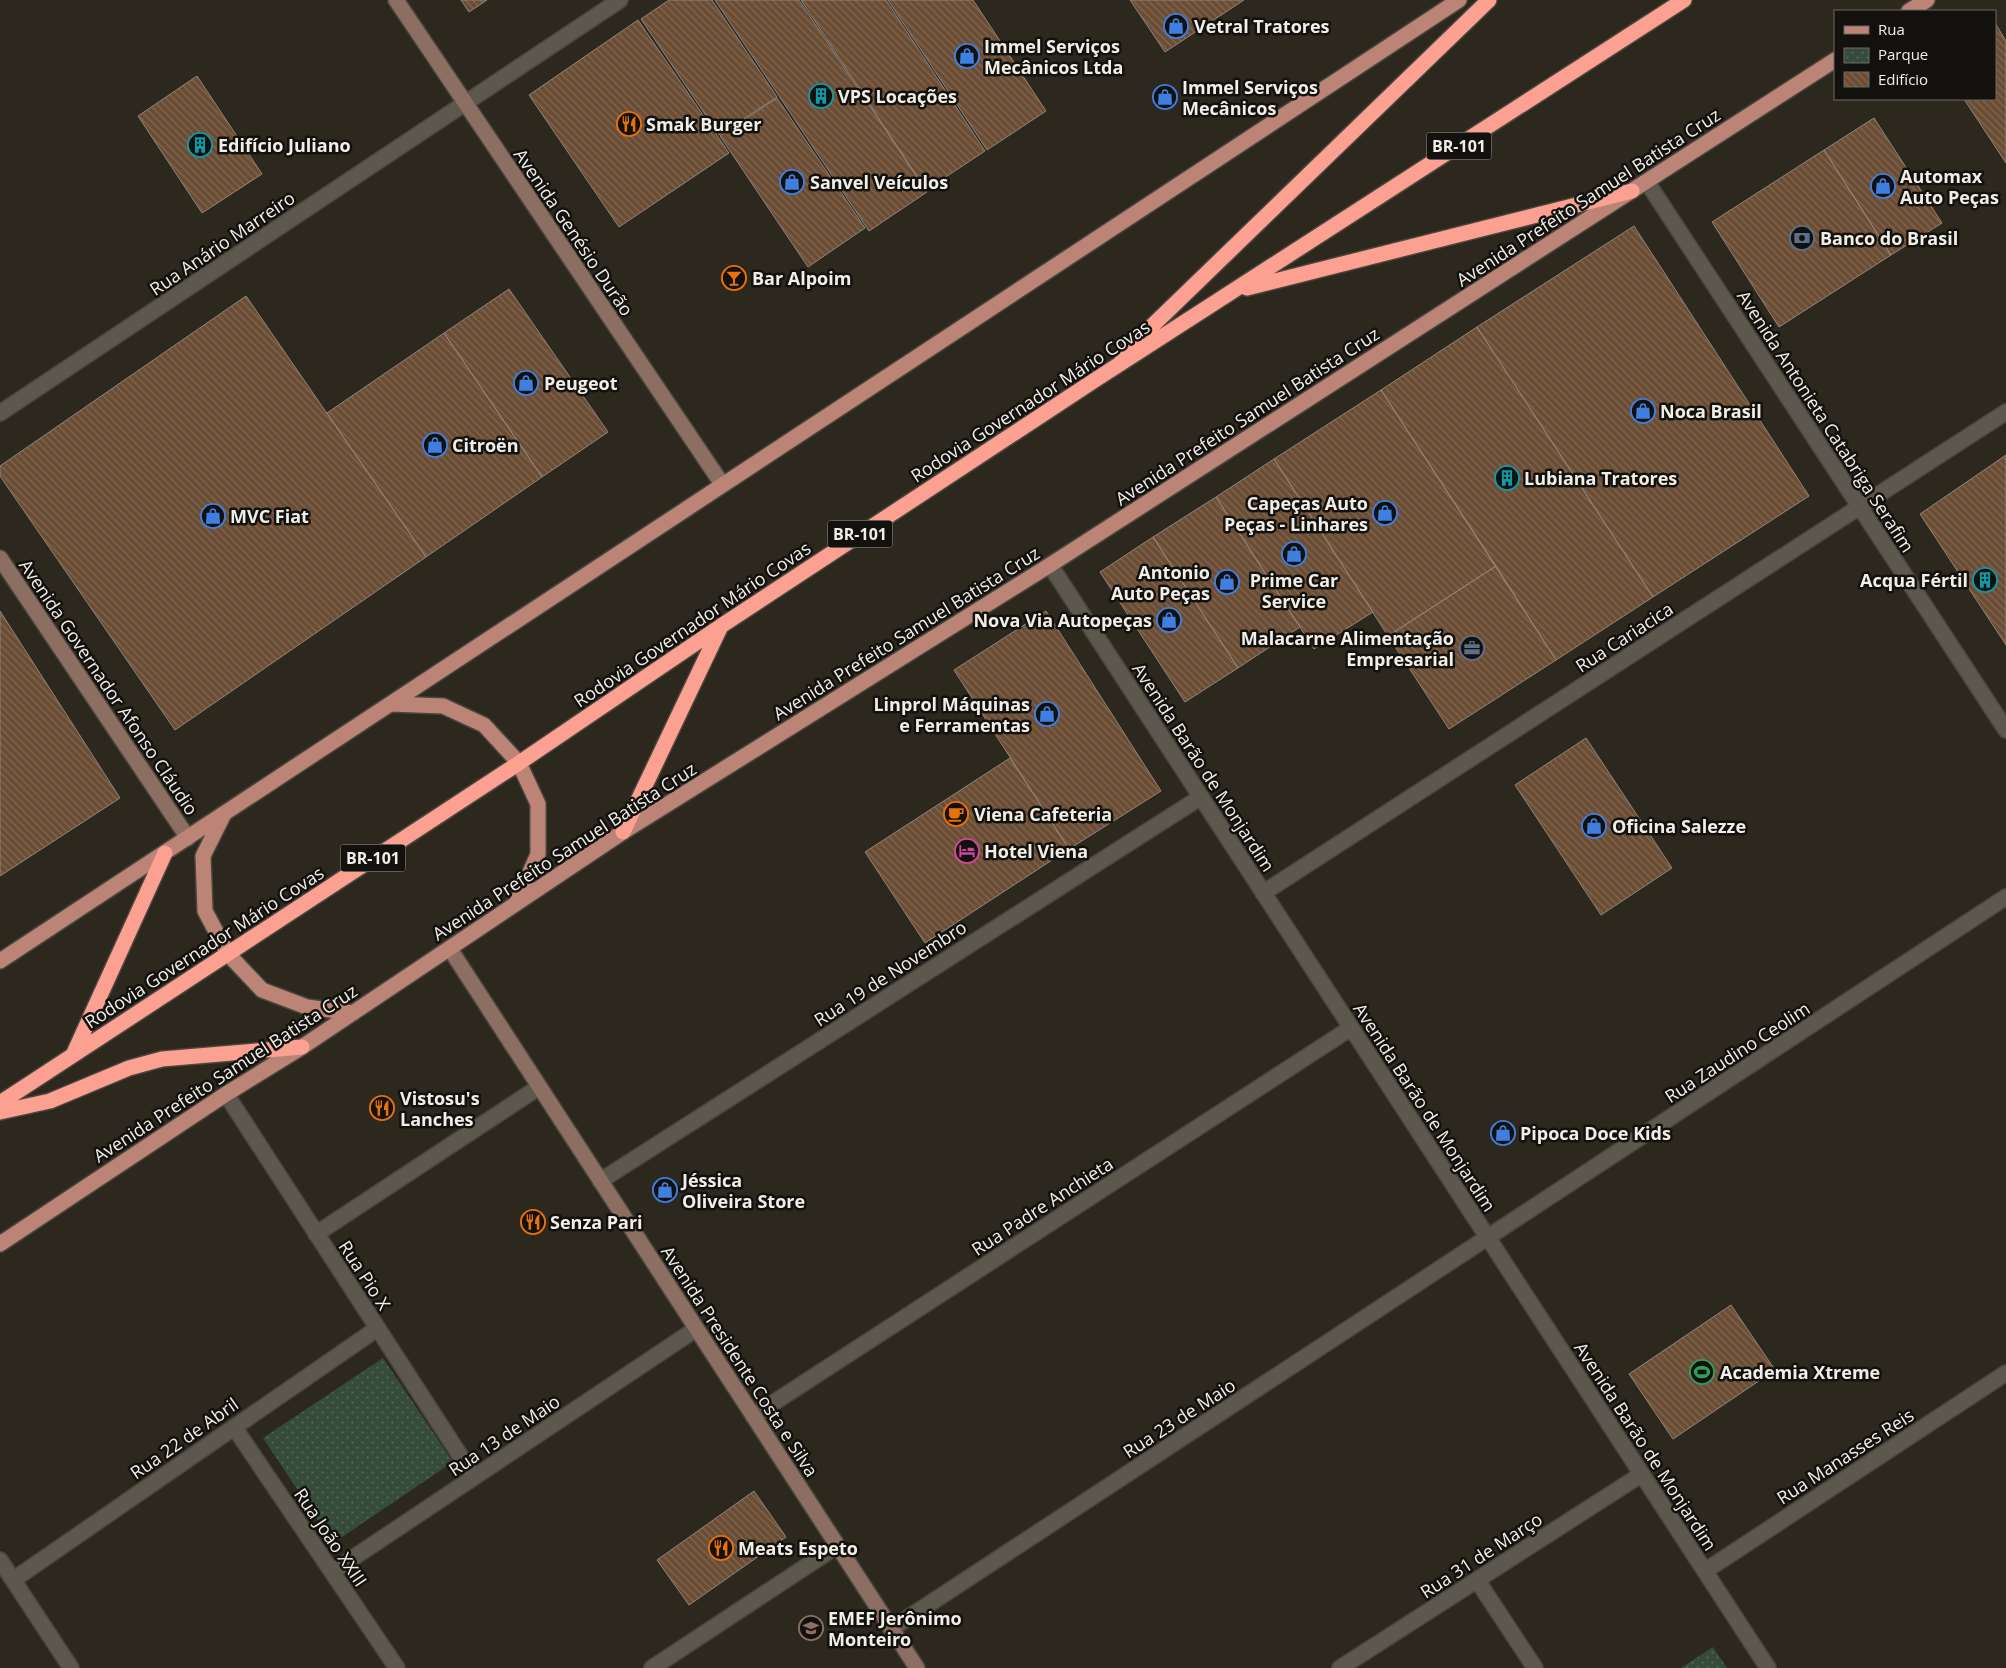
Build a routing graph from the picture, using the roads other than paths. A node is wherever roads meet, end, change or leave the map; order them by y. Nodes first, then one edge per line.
1 (396, 0) edge
2 (620, 0) edge
3 (1460, 0) edge
4 (1489, 0) edge
5 (1684, 0) edge
6 (1927, 0) edge
7 (1911, 10) edge
8 (1834, 61) edge
9 (464, 103) junction
10 (1647, 182) junction
11 (1632, 191) junction
12 (1233, 291) junction
13 (1098, 378) junction
14 (2006, 412) edge
15 (0, 414) edge
16 (722, 484) junction
17 (1860, 507) junction
18 (0, 558) edge
19 (1050, 565) junction
20 (721, 626) junction
21 (391, 704) junction
22 (2006, 730) edge
23 (519, 763) junction
24 (1201, 797) junction
25 (224, 813) junction
26 (623, 832) junction
27 (188, 838) junction
28 (165, 853) junction
29 (1263, 893) junction
30 (2006, 897) edge
31 (515, 905) junction
32 (450, 949) junction
33 (228, 954) junction
34 (0, 961) edge
35 (353, 1013) junction
36 (1352, 1028) junction
37 (302, 1047) junction
38 (73, 1055) junction
39 (539, 1087) junction
40 (226, 1094) junction
41 (0, 1103) edge
42 (0, 1112) edge
43 (600, 1181) junction
44 (316, 1234) junction
45 (1488, 1238) junction
46 (0, 1244) edge
47 (378, 1328) junction
48 (696, 1329) junction
49 (2006, 1373) edge
50 (753, 1416) junction
51 (234, 1427) junction
52 (1642, 1474) junction
53 (474, 1477) junction
54 (837, 1546) junction
55 (0, 1560) edge
56 (1705, 1571) junction
57 (332, 1572) junction
58 (13, 1580) junction
59 (1477, 1580) junction
60 (891, 1629) junction
61 (71, 1668) edge
62 (397, 1668) edge
63 (652, 1668) edge
64 (917, 1668) edge
65 (1340, 1668) edge
66 (1535, 1668) edge
67 (1768, 1668) edge

1 - 9 main road, Avenida Genésio Durão
2 - 9 street, Rua Anário Marreiro
3 - 16 main road
4 - 13 highway
5 - 12 highway, Rodovia Governador Mário Covas / BR-101
6 - 7 main road
8 - 10 main road, Avenida Prefeito Samuel Batista Cruz
9 - 15 street, Rua Anário Marreiro
9 - 16 main road, Avenida Genésio Durão
10 - 11 main road, Avenida Prefeito Samuel Batista Cruz
10 - 17 street, Avenida Antonieta Catabriga Serafim
11 - 12 highway
11 - 19 main road, Avenida Prefeito Samuel Batista Cruz
12 - 13 highway, Rodovia Governador Mário Covas / BR-101
13 - 20 highway, Rodovia Governador Mário Covas / BR-101
14 - 17 street, Rua Cariacica
16 - 21 main road
17 - 22 street, Avenida Antonieta Catabriga Serafim
17 - 29 street, Rua Cariacica
18 - 27 main road, Avenida Governador Afonso Cláudio
19 - 24 street, Avenida Barão de Monjardim
19 - 26 main road, Avenida Prefeito Samuel Batista Cruz
20 - 23 highway, Rodovia Governador Mário Covas / BR-101
20 - 26 highway
21 - 23 main road
21 - 25 main road
23 - 31 main road
23 - 33 highway, Rodovia Governador Mário Covas / BR-101
24 - 29 street, Avenida Barão de Monjardim
24 - 43 street, Rua 19 de Novembro
25 - 27 main road
25 - 33 main road
26 - 31 main road, Avenida Prefeito Samuel Batista Cruz
27 - 28 main road
28 - 34 main road
28 - 38 highway
29 - 36 street, Avenida Barão de Monjardim
30 - 45 street, Rua Zaudino Ceolim
31 - 32 main road, Avenida Prefeito Samuel Batista Cruz
32 - 35 main road, Avenida Prefeito Samuel Batista Cruz
32 - 39 main road, Avenida Presidente Costa e Silva
33 - 35 main road
33 - 38 highway, Rodovia Governador Mário Covas / BR-101
35 - 37 main road, Avenida Prefeito Samuel Batista Cruz
36 - 45 street, Avenida Barão de Monjardim
36 - 50 street, Rua Padre Anchieta
37 - 40 main road, Avenida Prefeito Samuel Batista Cruz
37 - 42 highway
38 - 41 highway, Rodovia Governador Mário Covas / BR-101
39 - 43 main road, Avenida Presidente Costa e Silva
39 - 44 street
40 - 44 street, Rua Pio X
40 - 46 main road, Avenida Prefeito Samuel Batista Cruz
43 - 48 main road, Avenida Presidente Costa e Silva
44 - 47 street, Rua Pio X
45 - 52 street, Avenida Barão de Monjardim
45 - 60 street, Rua 23 de Maio
47 - 51 street, Rua 22 de Abril
47 - 53 street, Rua Pio X
48 - 50 main road, Avenida Presidente Costa e Silva
48 - 53 street, Rua 13 de Maio
49 - 56 street, Rua Manasses Reis
50 - 54 main road, Avenida Presidente Costa e Silva
51 - 57 street, Rua João XXIII
51 - 58 street, Rua 22 de Abril
52 - 56 street, Avenida Barão de Monjardim
52 - 59 street, Rua 31 de Março
53 - 57 street, Rua 13 de Maio
54 - 60 main road, Avenida Presidente Costa e Silva
54 - 63 street
55 - 58 street
56 - 67 street, Avenida Barão de Monjardim
57 - 62 street, Rua João XXIII
58 - 61 street
59 - 65 street, Rua 31 de Março
59 - 66 street
60 - 64 main road, Avenida Presidente Costa e Silva

